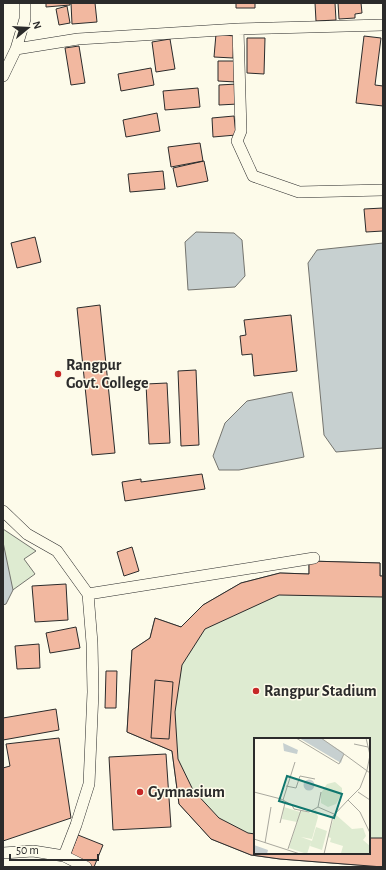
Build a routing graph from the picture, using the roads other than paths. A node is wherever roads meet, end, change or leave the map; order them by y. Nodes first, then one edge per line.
1 (24, 3) edge
2 (383, 25) edge
3 (238, 29) junction
4 (16, 49) junction
5 (3, 76) edge
6 (383, 190) edge
7 (3, 511) edge
8 (314, 558) dead end
9 (88, 594) junction
10 (3, 853) edge
11 (64, 856) junction
12 (86, 867) edge

1 - 4 street
2 - 3 street
3 - 4 street
3 - 6 street
4 - 5 street
7 - 9 street
8 - 9 street
9 - 11 street
10 - 11 street
11 - 12 street

